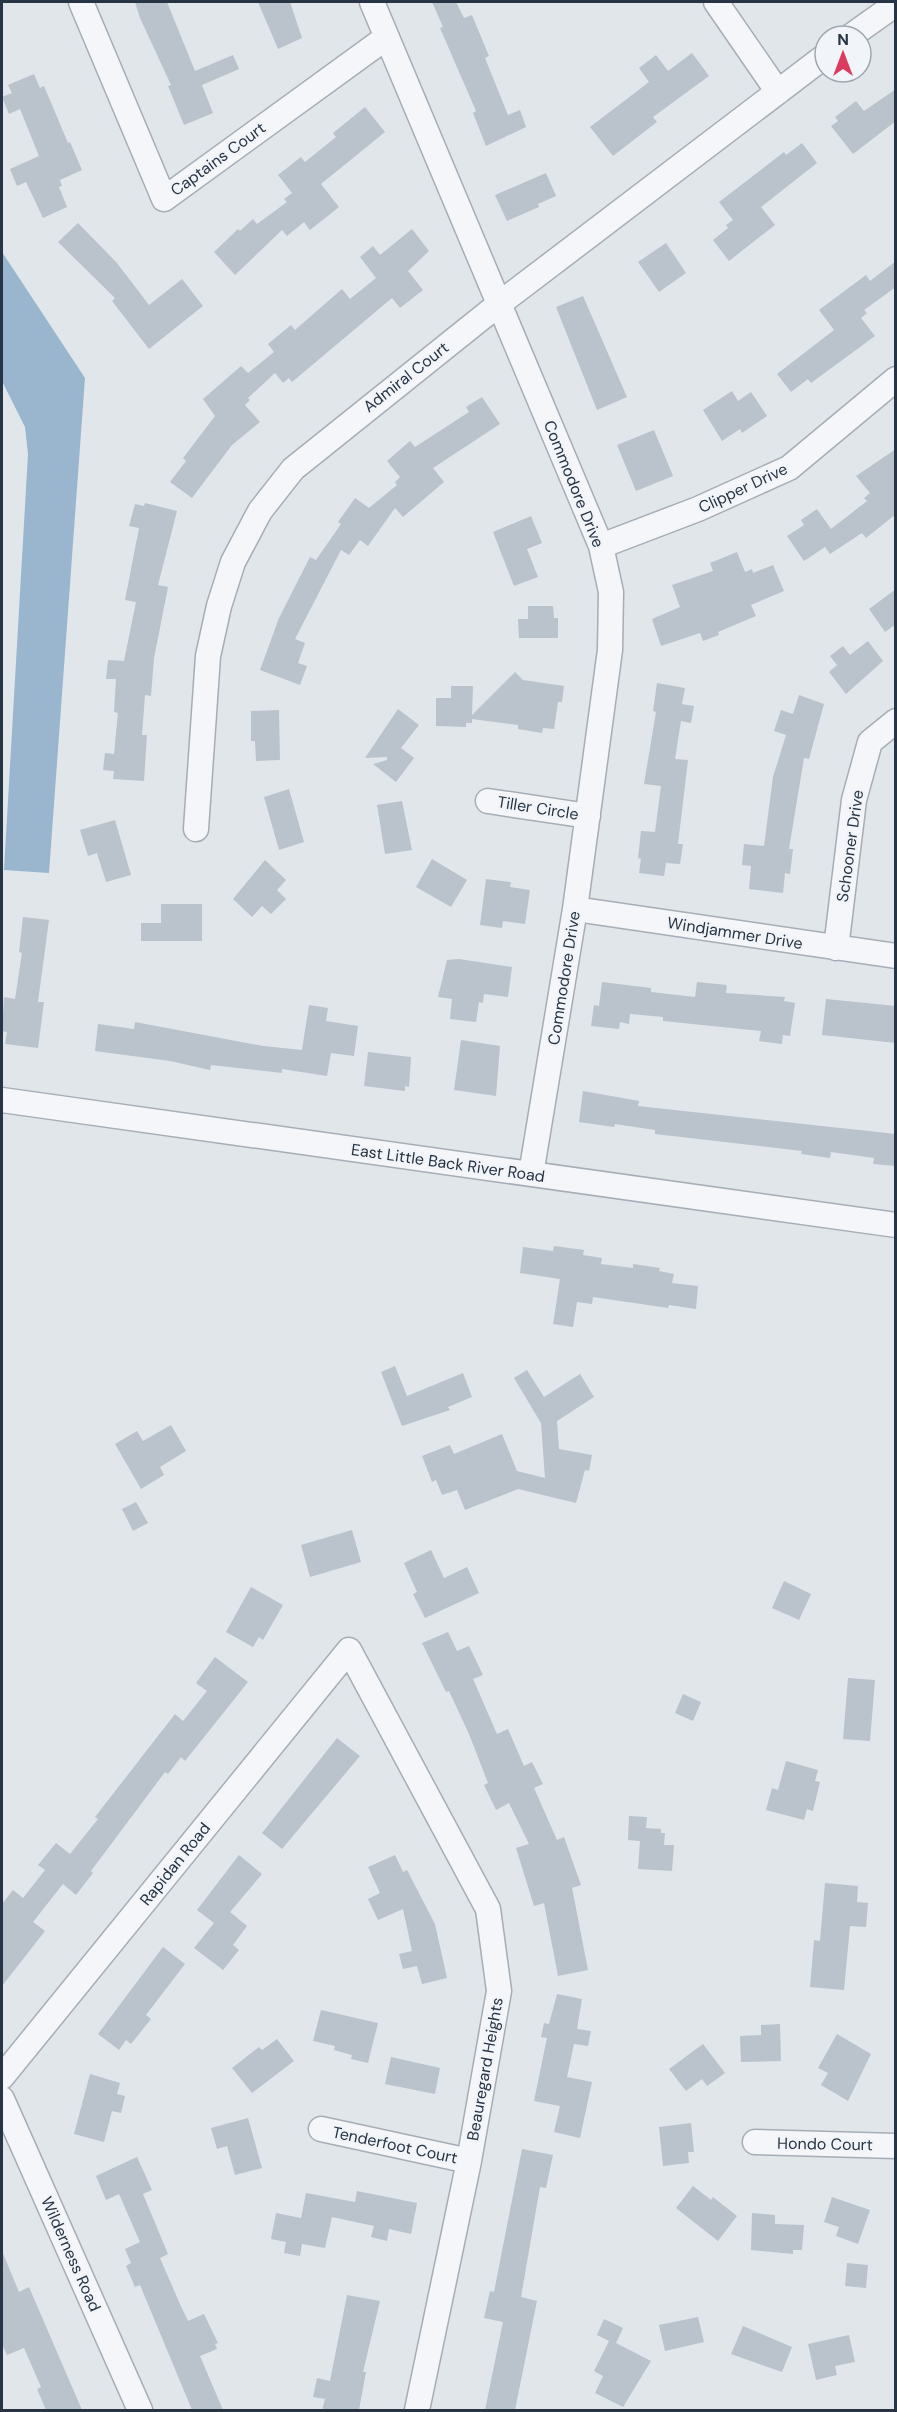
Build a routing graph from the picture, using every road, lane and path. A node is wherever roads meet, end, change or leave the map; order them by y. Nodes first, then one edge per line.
1 (81, 2) edge
2 (372, 2) edge
3 (716, 2) edge
4 (896, 4) edge
5 (868, 24) edge
6 (387, 37) junction
7 (813, 65) edge
8 (778, 92) junction
9 (499, 303) junction
10 (896, 379) edge
11 (601, 546) junction
12 (896, 721) edge
13 (488, 801) dead end
14 (588, 816) junction
15 (196, 829) dead end
16 (575, 909) junction
17 (836, 948) junction
18 (896, 956) edge
19 (2, 1100) edge
20 (531, 1174) junction
21 (896, 1225) edge
22 (350, 1650) joint
23 (2, 2077) edge
24 (2, 2099) edge
25 (321, 2129) dead end
26 (756, 2142) dead end
27 (896, 2146) edge
28 (469, 2161) junction
29 (140, 2410) edge
30 (417, 2410) edge

1 - 6 street, Captains Court
2 - 6 street, Commodore Drive
3 - 8 street
4 - 5 street
6 - 9 street, Commodore Drive
7 - 8 street, Admiral Court
8 - 9 street, Admiral Court
9 - 11 street, Commodore Drive
9 - 15 street, Admiral Court
10 - 11 street, Clipper Drive
11 - 14 street, Commodore Drive
12 - 17 street, Schooner Drive
13 - 14 street, Tiller Circle
14 - 16 street, Commodore Drive
16 - 17 street, Windjammer Drive
16 - 20 street, Commodore Drive
17 - 18 street, Windjammer Drive
19 - 20 street, East Little Back River Road
20 - 21 street, East Little Back River Road
22 - 23 street, Rapidan Road
22 - 28 street, Beauregard Heights
24 - 29 street, Wilderness Road
25 - 28 street, Tenderfoot Court
26 - 27 street, Hondo Court
28 - 30 street, Beauregard Heights

